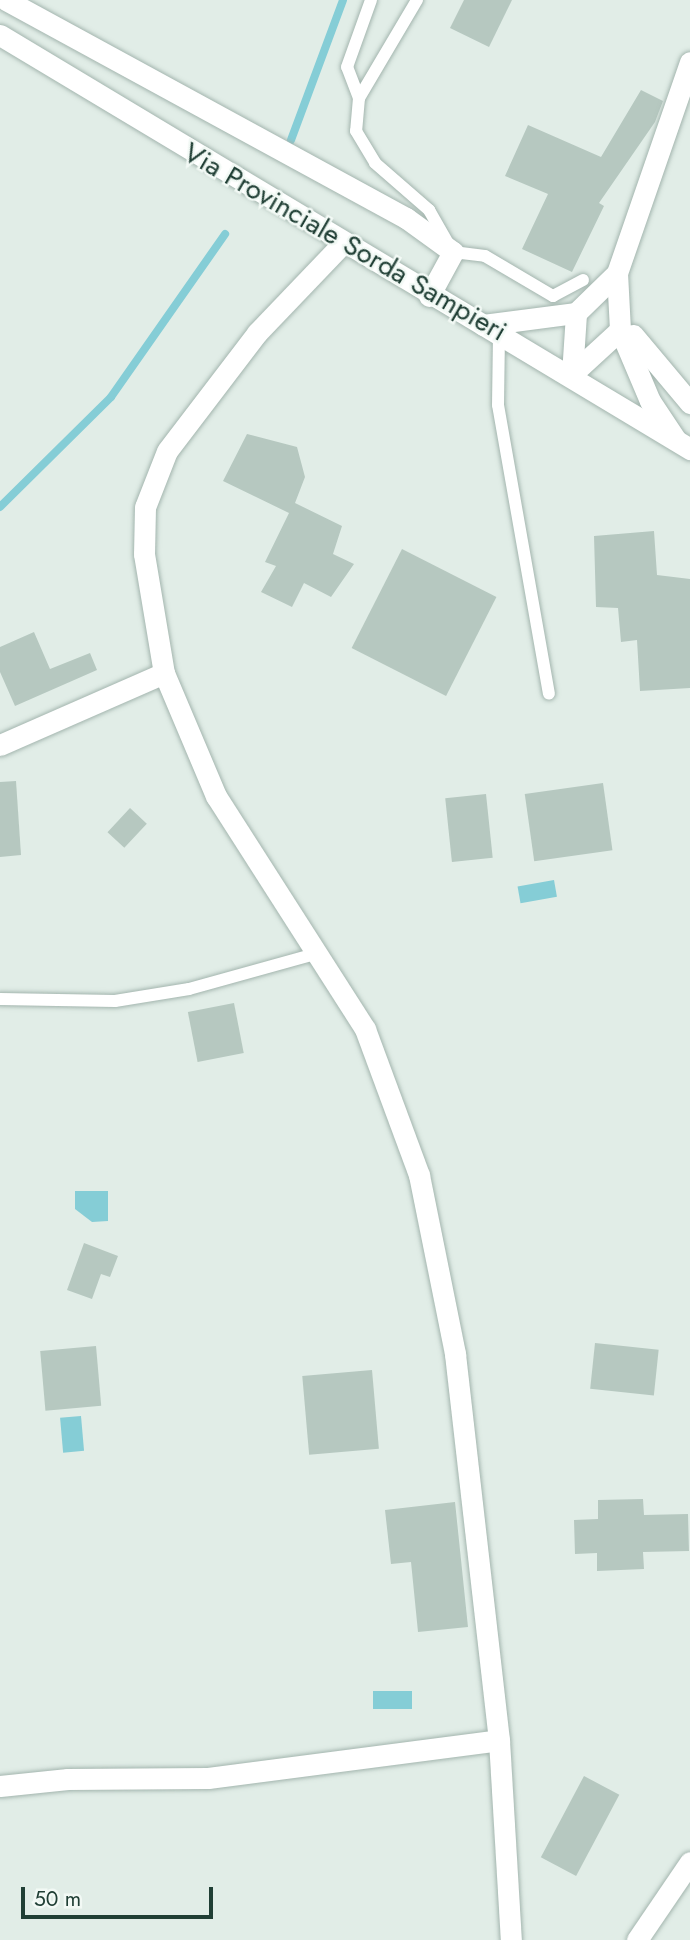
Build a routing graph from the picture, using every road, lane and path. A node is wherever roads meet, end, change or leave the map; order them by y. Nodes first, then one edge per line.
1 (6, 0) edge
2 (371, 0) edge
3 (417, 0) edge
4 (0, 35) edge
5 (690, 62) edge
6 (359, 98) junction
7 (342, 244) junction
8 (453, 253) junction
9 (617, 273) junction
10 (583, 281) dead end
11 (429, 296) junction
12 (620, 307) junction
13 (576, 313) junction
14 (491, 330) junction
15 (621, 330) junction
16 (572, 374) junction
17 (690, 402) edge
18 (683, 445) edge
19 (164, 673) junction
20 (549, 694) dead end
21 (0, 746) edge
22 (312, 955) junction
23 (0, 999) edge
24 (499, 1740) junction
25 (0, 1786) edge
26 (690, 1861) edge
27 (511, 1940) edge
28 (637, 1940) edge

1 - 8 street
2 - 6 lane
3 - 6 lane
4 - 7 street, Via Provinciale Sorda Sampieri
5 - 9 street
6 - 8 lane
7 - 11 street, Via Provinciale Sorda Sampieri
7 - 19 street
8 - 10 lane
8 - 11 street
9 - 12 street
9 - 13 street
11 - 14 street, Via Provinciale Sorda Sampieri
12 - 15 street
12 - 17 street
13 - 14 street
13 - 16 street
14 - 16 street, Via Provinciale Sorda Sampieri
14 - 20 lane
15 - 16 street
15 - 18 street
16 - 18 street, Via Provinciale Sorda Sampieri
19 - 21 street
19 - 22 street
22 - 23 lane
22 - 24 street
24 - 25 street
24 - 27 street
26 - 28 street

